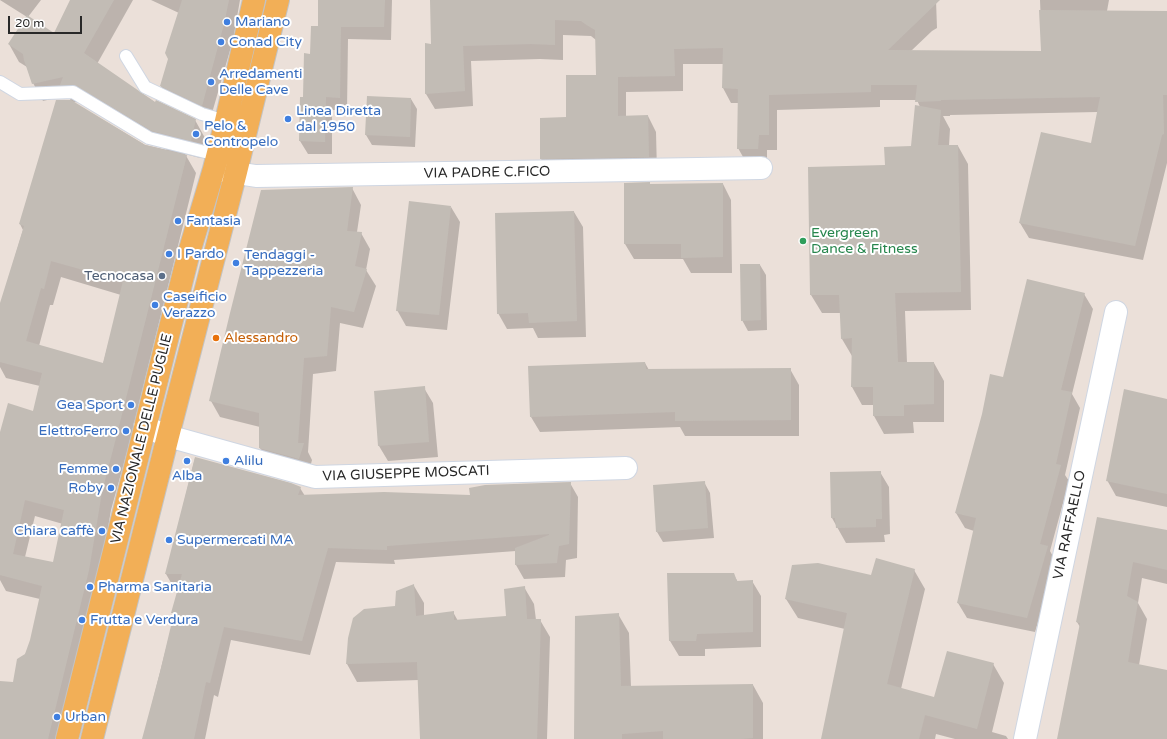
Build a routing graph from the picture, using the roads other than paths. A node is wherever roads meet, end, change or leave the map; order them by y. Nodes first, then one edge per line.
1 (254, 0) edge
2 (278, 0) edge
3 (126, 56) dead end
4 (0, 82) edge
5 (226, 121) junction
6 (215, 162) junction
7 (761, 168) dead end
8 (236, 172) junction
9 (1116, 312) dead end
10 (145, 427) junction
11 (168, 436) junction
12 (626, 468) dead end
13 (67, 739) edge
14 (92, 739) edge
15 (1024, 739) edge

1 - 5 main road, VIA NAZIONALE DELLE PUGLIE
2 - 8 main road, VIA NAZIONALE DELLE PUGLIE
3 - 5 lane
4 - 6 lane
5 - 6 main road, VIA NAZIONALE DELLE PUGLIE
6 - 8 street, VIA PADRE C.FICO
6 - 10 main road, VIA NAZIONALE DELLE PUGLIE
7 - 8 street, VIA PADRE C.FICO
8 - 11 main road, VIA NAZIONALE DELLE PUGLIE
9 - 15 street, VIA RAFFAELLO
10 - 11 street, VIA GIUSEPPE MOSCATI
10 - 13 main road, VIA NAZIONALE DELLE PUGLIE
11 - 12 street, VIA GIUSEPPE MOSCATI
11 - 14 main road, VIA NAZIONALE DELLE PUGLIE

